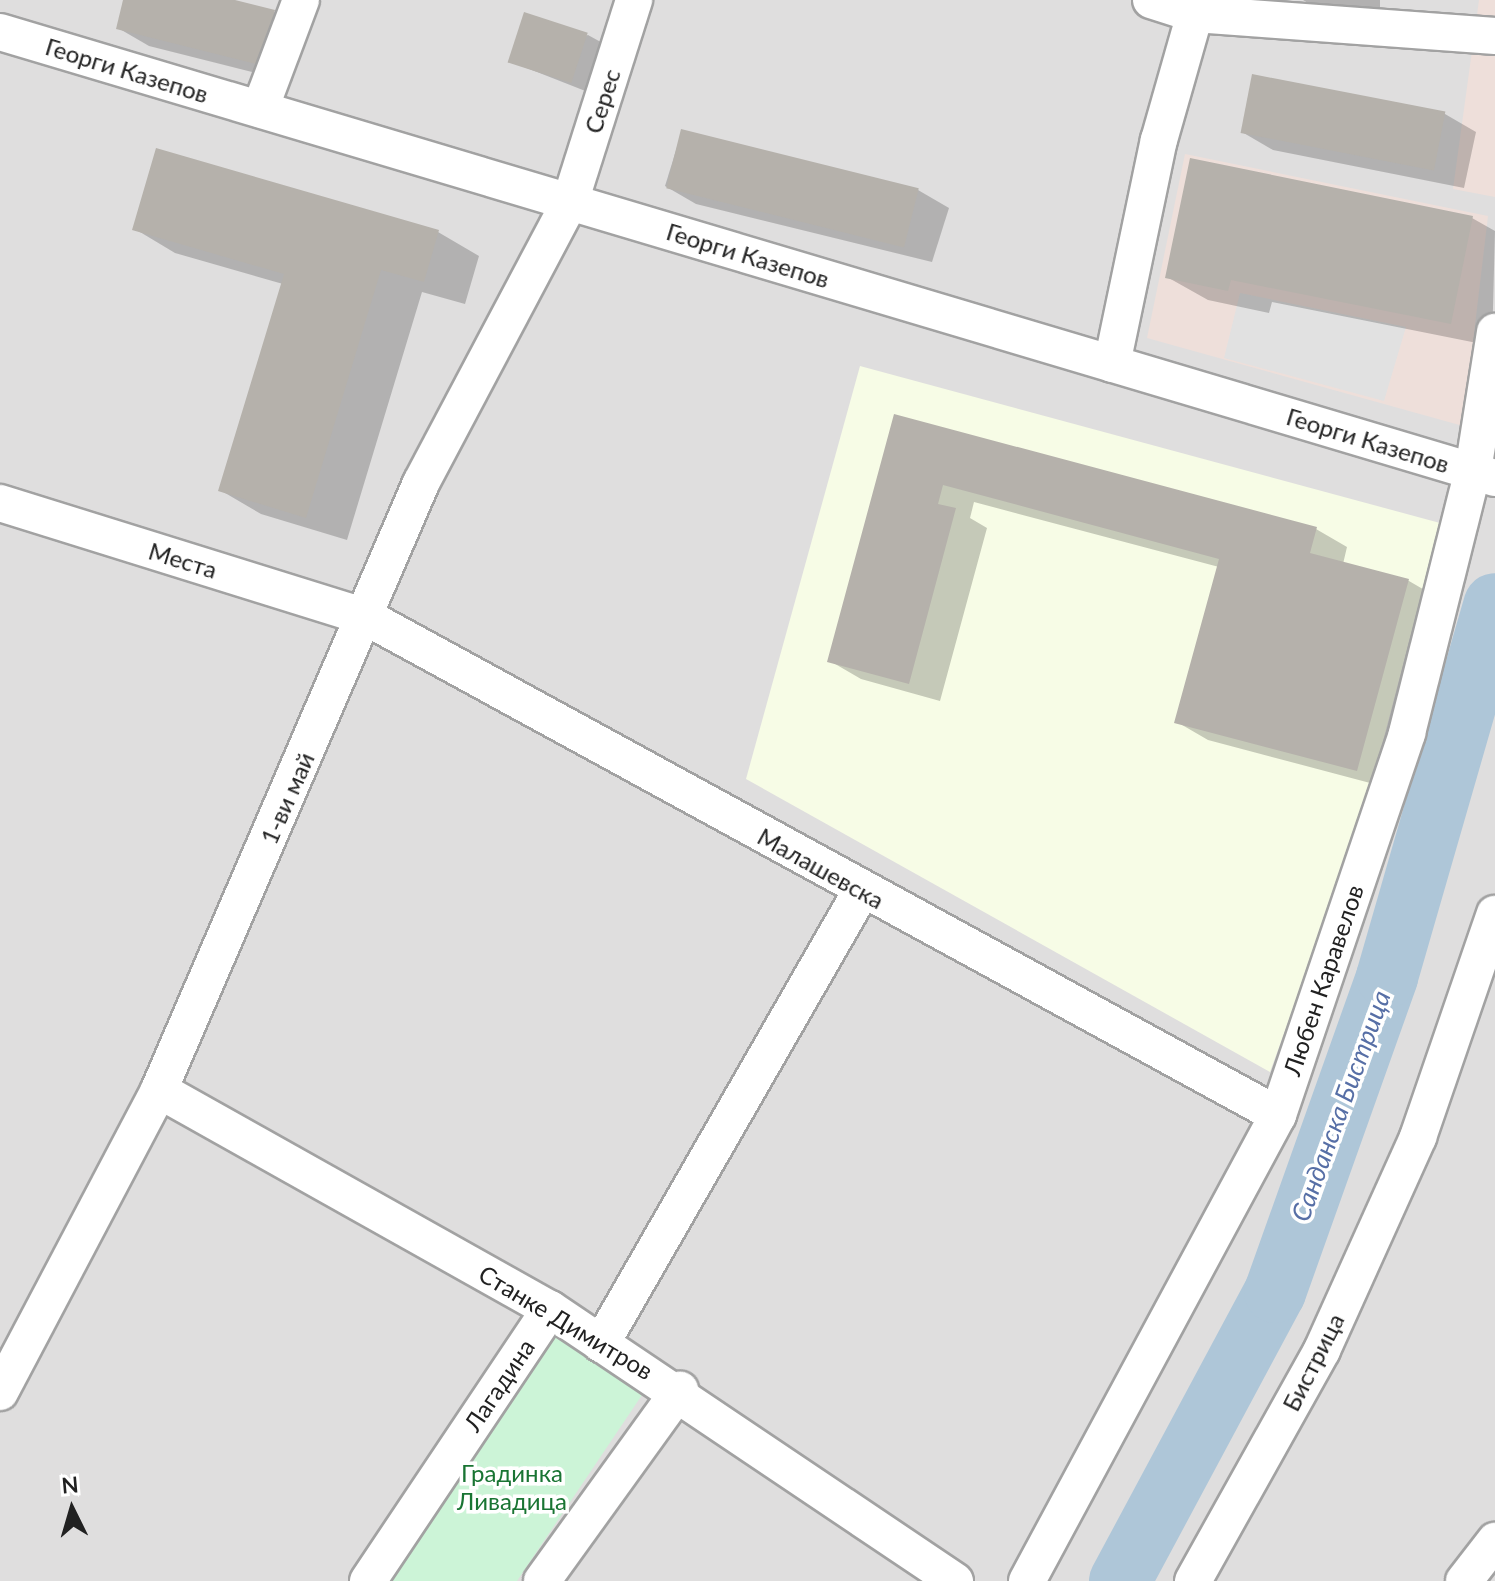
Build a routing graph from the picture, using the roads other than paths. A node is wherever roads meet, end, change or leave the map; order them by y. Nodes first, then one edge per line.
1 (301, 0) edge
2 (634, 0) edge
3 (1151, 0) edge
4 (1195, 14) junction
5 (0, 32) edge
6 (1495, 36) edge
7 (260, 109) junction
8 (570, 202) junction
9 (1495, 332) edge
10 (1112, 364) junction
11 (1484, 475) edge
12 (0, 503) edge
13 (366, 617) junction
14 (862, 890) junction
15 (1495, 914) edge
16 (159, 1090) junction
17 (1278, 1115) junction
18 (550, 1309) junction
19 (601, 1344) junction
20 (680, 1390) junction
21 (0, 1392) edge
22 (1495, 1541) edge
23 (368, 1581) edge
24 (542, 1581) edge
25 (955, 1581) edge
26 (1027, 1581) edge
27 (1193, 1581) edge
28 (1464, 1581) edge

1 - 7 street
2 - 8 street, Серес
3 - 4 street
4 - 6 street
4 - 10 street
5 - 7 street, Георги Казепов
7 - 8 street, Георги Казепов
8 - 10 street, Георги Казепов
8 - 13 street, 1-ви май
9 - 11 street, Любен Каравелов
10 - 11 street, Георги Казепов
11 - 17 street, Любен Каравелов
12 - 13 street, Места
13 - 14 street, Малашевска
13 - 16 street, 1-ви май
14 - 17 street, Малашевска
14 - 19 street
15 - 27 street, Бистрица
16 - 18 street, Станке Димитров
16 - 21 street, 1-ви май
17 - 26 street, Любен Каравелов
18 - 19 street, Станке Димитров
18 - 23 street, Лагадина
19 - 20 street, Станке Димитров
20 - 24 street
20 - 25 street, Станке Димитров
22 - 28 street

